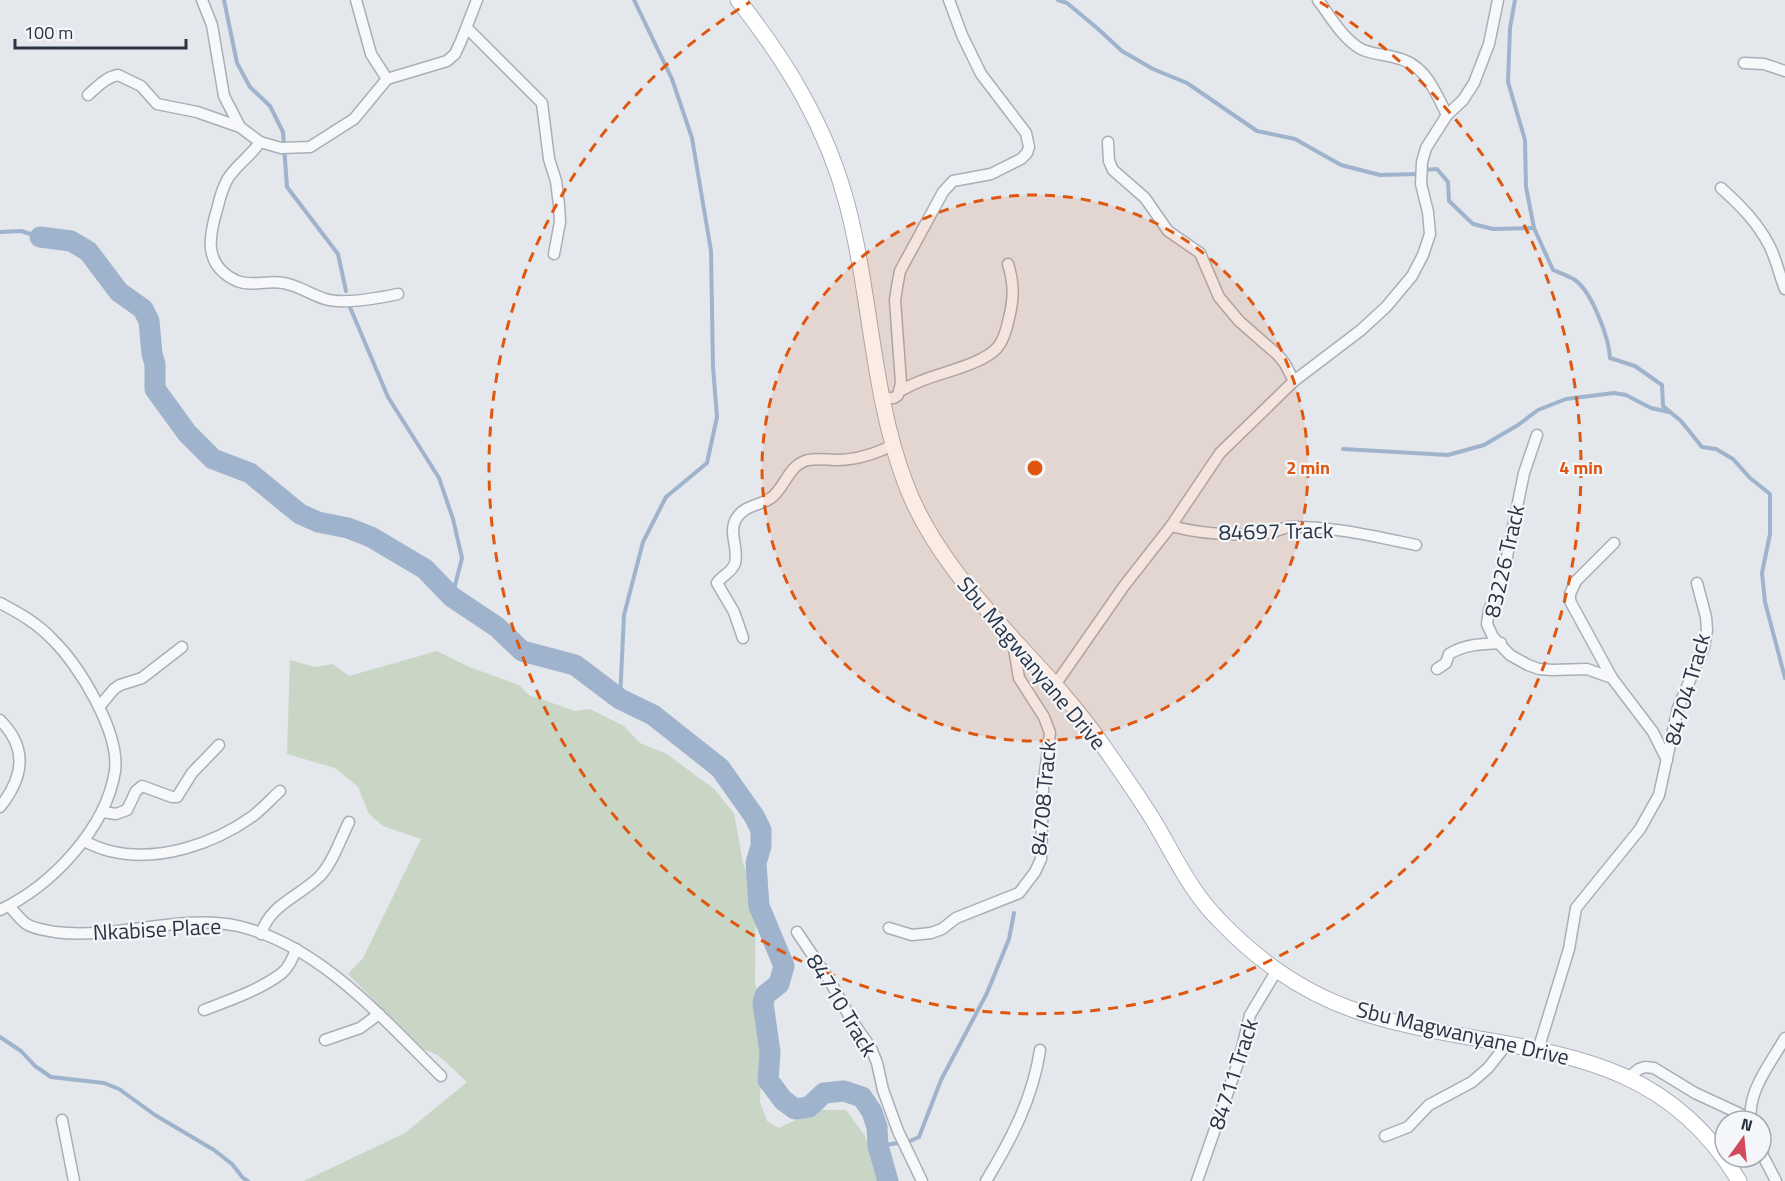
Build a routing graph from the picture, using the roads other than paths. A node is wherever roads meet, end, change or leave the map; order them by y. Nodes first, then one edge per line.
1 (202, 0) edge
2 (356, 0) edge
3 (477, 0) edge
4 (738, 0) edge
5 (948, 0) edge
6 (1318, 0) edge
7 (1498, 0) edge
8 (467, 28) junction
9 (1744, 63) dead end
10 (1785, 71) edge
11 (387, 79) junction
12 (88, 95) dead end
13 (1447, 115) junction
14 (240, 127) junction
15 (260, 142) junction
16 (1108, 142) dead end
17 (1721, 188) dead end
18 (554, 254) dead end
19 (1008, 264) dead end
20 (1785, 289) edge
21 (398, 294) dead end
22 (1294, 381) junction
23 (900, 391) junction
24 (883, 398) junction
25 (1537, 435) dead end
26 (893, 445) junction
27 (1171, 526) junction
28 (1614, 543) dead end
29 (1416, 545) dead end
30 (1696, 583) dead end
31 (0, 603) edge
32 (1012, 637) junction
33 (743, 638) dead end
34 (1501, 643) junction
35 (182, 647) dead end
36 (1437, 669) dead end
37 (1612, 678) junction
38 (1055, 685) junction
39 (99, 707) junction
40 (0, 720) edge
41 (219, 745) dead end
42 (1667, 760) junction
43 (280, 790) dead end
44 (0, 807) edge
45 (103, 812) junction
46 (349, 822) dead end
47 (84, 842) junction
48 (5, 908) edge
49 (889, 928) dead end
50 (797, 932) dead end
51 (261, 934) junction
52 (296, 949) junction
53 (1277, 970) junction
54 (204, 1010) dead end
55 (379, 1014) junction
56 (1785, 1038) edge
57 (326, 1040) dead end
58 (1507, 1044) junction
59 (1040, 1050) dead end
60 (1538, 1050) junction
61 (441, 1076) dead end
62 (1629, 1077) junction
63 (1728, 1109) edge
64 (1752, 1109) edge
65 (62, 1120) dead end
66 (1385, 1136) dead end
67 (74, 1181) edge
68 (922, 1181) edge
69 (986, 1181) edge
70 (1197, 1181) edge
71 (1739, 1181) edge

1 - 14 street
2 - 11 street
3 - 8 street
4 - 24 main road, Sbu Magwanyane Drive
5 - 23 street
6 - 13 street
7 - 13 street
8 - 11 street
8 - 18 street
9 - 10 street
11 - 15 street
12 - 14 street
13 - 22 street
14 - 15 street
15 - 21 street
16 - 22 street
17 - 20 street
19 - 23 street
22 - 27 street
23 - 24 street
24 - 26 main road, Sbu Magwanyane Drive
25 - 34 street, 83226 Track
26 - 32 main road, Sbu Magwanyane Drive
26 - 33 street
27 - 29 street, 84697 Track
27 - 38 street
28 - 37 street
30 - 42 street, 84704 Track
31 - 39 street
32 - 38 main road, Sbu Magwanyane Drive
32 - 49 street, 84708 Track
34 - 36 street
34 - 37 street, 83226 Track
35 - 39 street
37 - 42 street
38 - 53 main road, Sbu Magwanyane Drive
39 - 45 street
40 - 44 street
41 - 45 street
42 - 60 street
43 - 47 street
45 - 47 street
46 - 51 street
47 - 48 street
48 - 51 street, Nkabise Place
50 - 68 street, 84710 Track
51 - 52 street, Nkabise Place
52 - 54 street
52 - 55 street, Nkabise Place
53 - 58 main road, Sbu Magwanyane Drive
53 - 70 street, 84711 Track
55 - 57 street
55 - 61 street, Nkabise Place
56 - 64 street
58 - 60 main road, Sbu Magwanyane Drive
58 - 66 street
59 - 69 street
60 - 62 main road, Sbu Magwanyane Drive
62 - 63 street
62 - 71 main road, Sbu Magwanyane Drive
65 - 67 street

